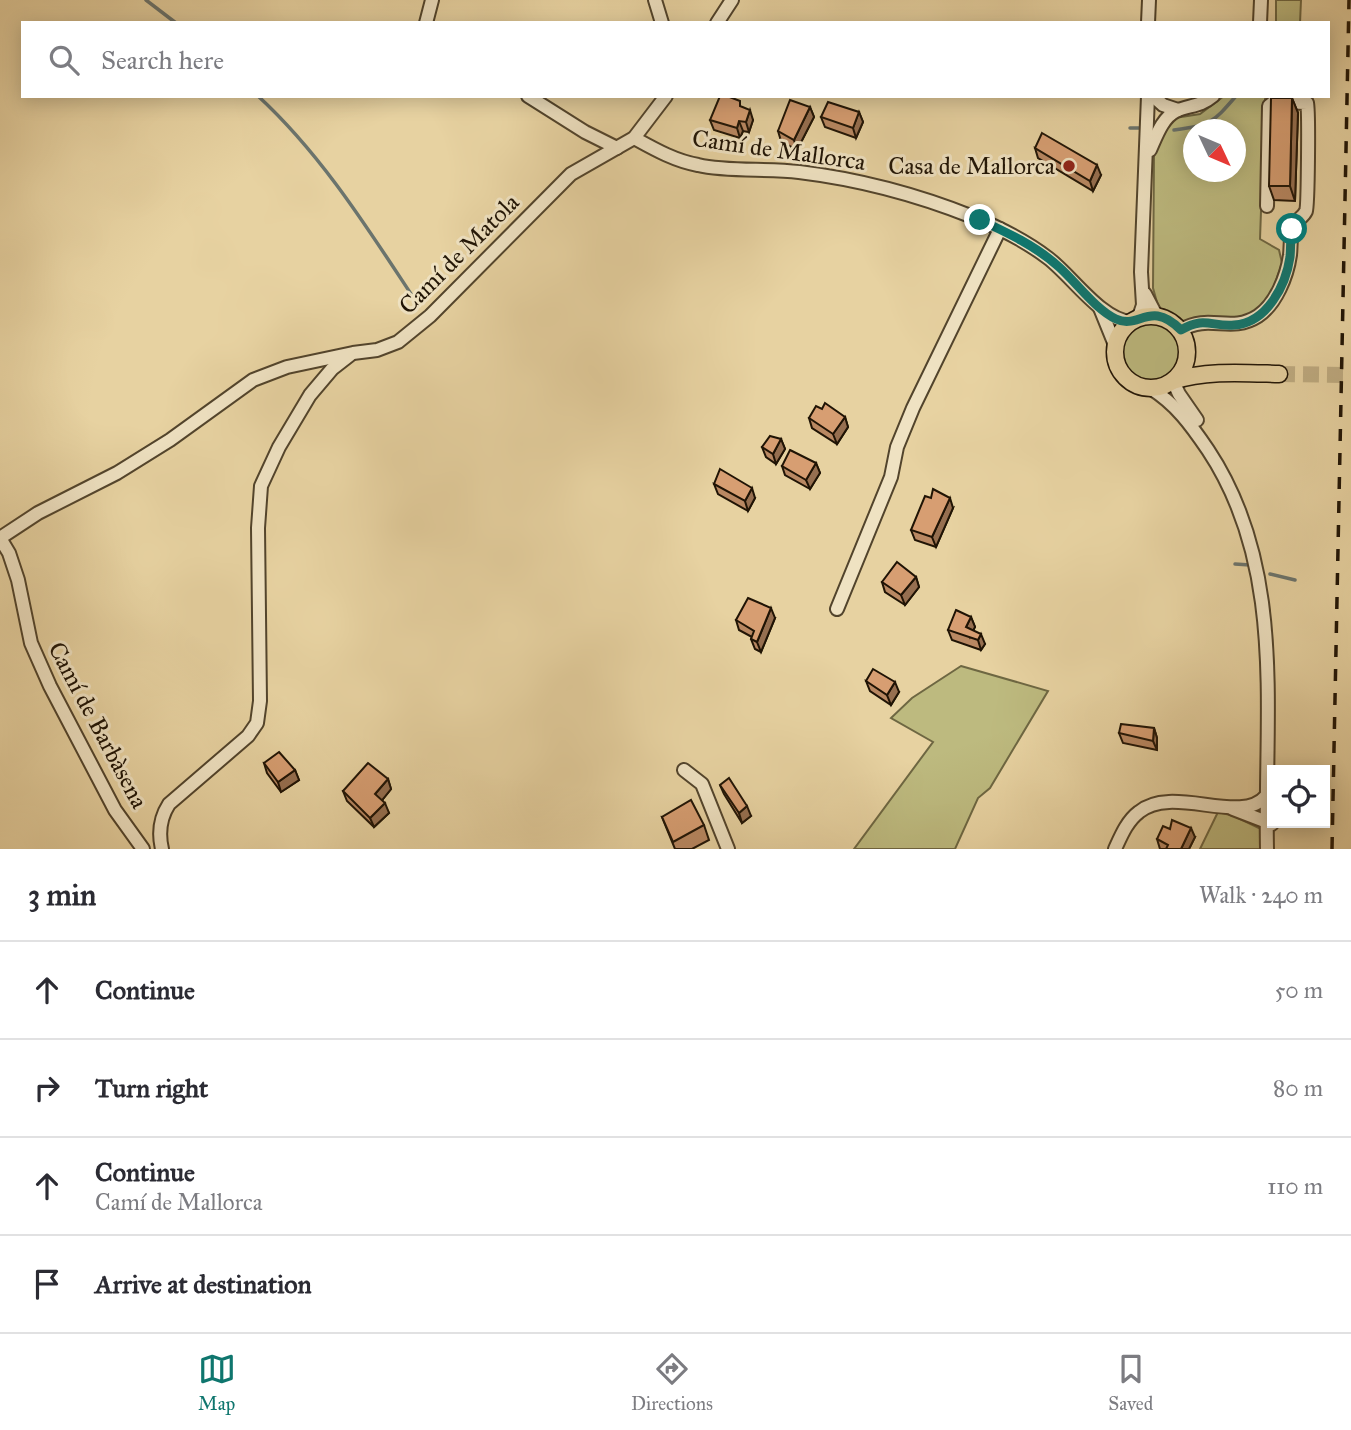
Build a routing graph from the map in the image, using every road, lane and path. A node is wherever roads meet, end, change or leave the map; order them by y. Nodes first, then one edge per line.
1 (432, 0) edge
2 (655, 0) edge
3 (732, 0) edge
4 (1149, 0) edge
5 (1261, 0) edge
6 (427, 21) edge
7 (661, 21) edge
8 (718, 21) edge
9 (1148, 21) edge
10 (1260, 21) edge
11 (531, 98) edge
12 (664, 98) edge
13 (1151, 98) edge
14 (1153, 98) edge
15 (1210, 98) edge
16 (1178, 110) junction
17 (634, 138) junction
18 (617, 148) junction
19 (1147, 156) junction
20 (1267, 206) dead end
21 (1000, 229) junction
22 (1141, 287) junction
23 (1098, 305) junction
24 (1156, 315) junction
25 (1135, 319) junction
26 (1181, 330) junction
27 (1115, 345) junction
28 (353, 353) junction
29 (1187, 357) junction
30 (1227, 374) junction
31 (1279, 374) tunnel mouth
32 (1173, 381) junction
33 (1150, 388) junction
34 (0, 538) edge
35 (837, 609) dead end
36 (1270, 765) edge
37 (684, 769) dead end
38 (1266, 796) junction
39 (1267, 805) edge
40 (1230, 808) junction
41 (1267, 822) edge
42 (1269, 828) edge
43 (143, 849) edge
44 (162, 849) edge
45 (728, 849) edge
46 (1115, 849) edge
47 (1270, 849) edge

1 - 6 street
2 - 7 street
3 - 8 street
4 - 9 street
5 - 10 street
11 - 18 street
12 - 17 street, Camí de Matola
13 - 19 street
14 - 16 street
15 - 16 street
16 - 19 street
17 - 18 street, Camí de Matola
17 - 21 street, Camí de Mallorca
18 - 28 street, Camí de Matola
19 - 22 street
20 - 26 street
21 - 23 street, Camí de Mallorca
21 - 35 street
22 - 24 street
22 - 25 street
23 - 25 street, Camí de Mallorca
23 - 27 street, Camí de Mallorca
24 - 25 main road
24 - 26 main road
25 - 27 main road
26 - 29 main road
27 - 33 main road
28 - 34 street, Camí de Matola
28 - 44 street
29 - 30 main road
29 - 32 main road
30 - 31 main road
30 - 32 main road
32 - 33 main road
32 - 36 street
33 - 38 street
34 - 43 street, Camí de Barbàsena
37 - 45 street
38 - 39 street
38 - 40 street
40 - 41 street
40 - 46 street
42 - 47 street

